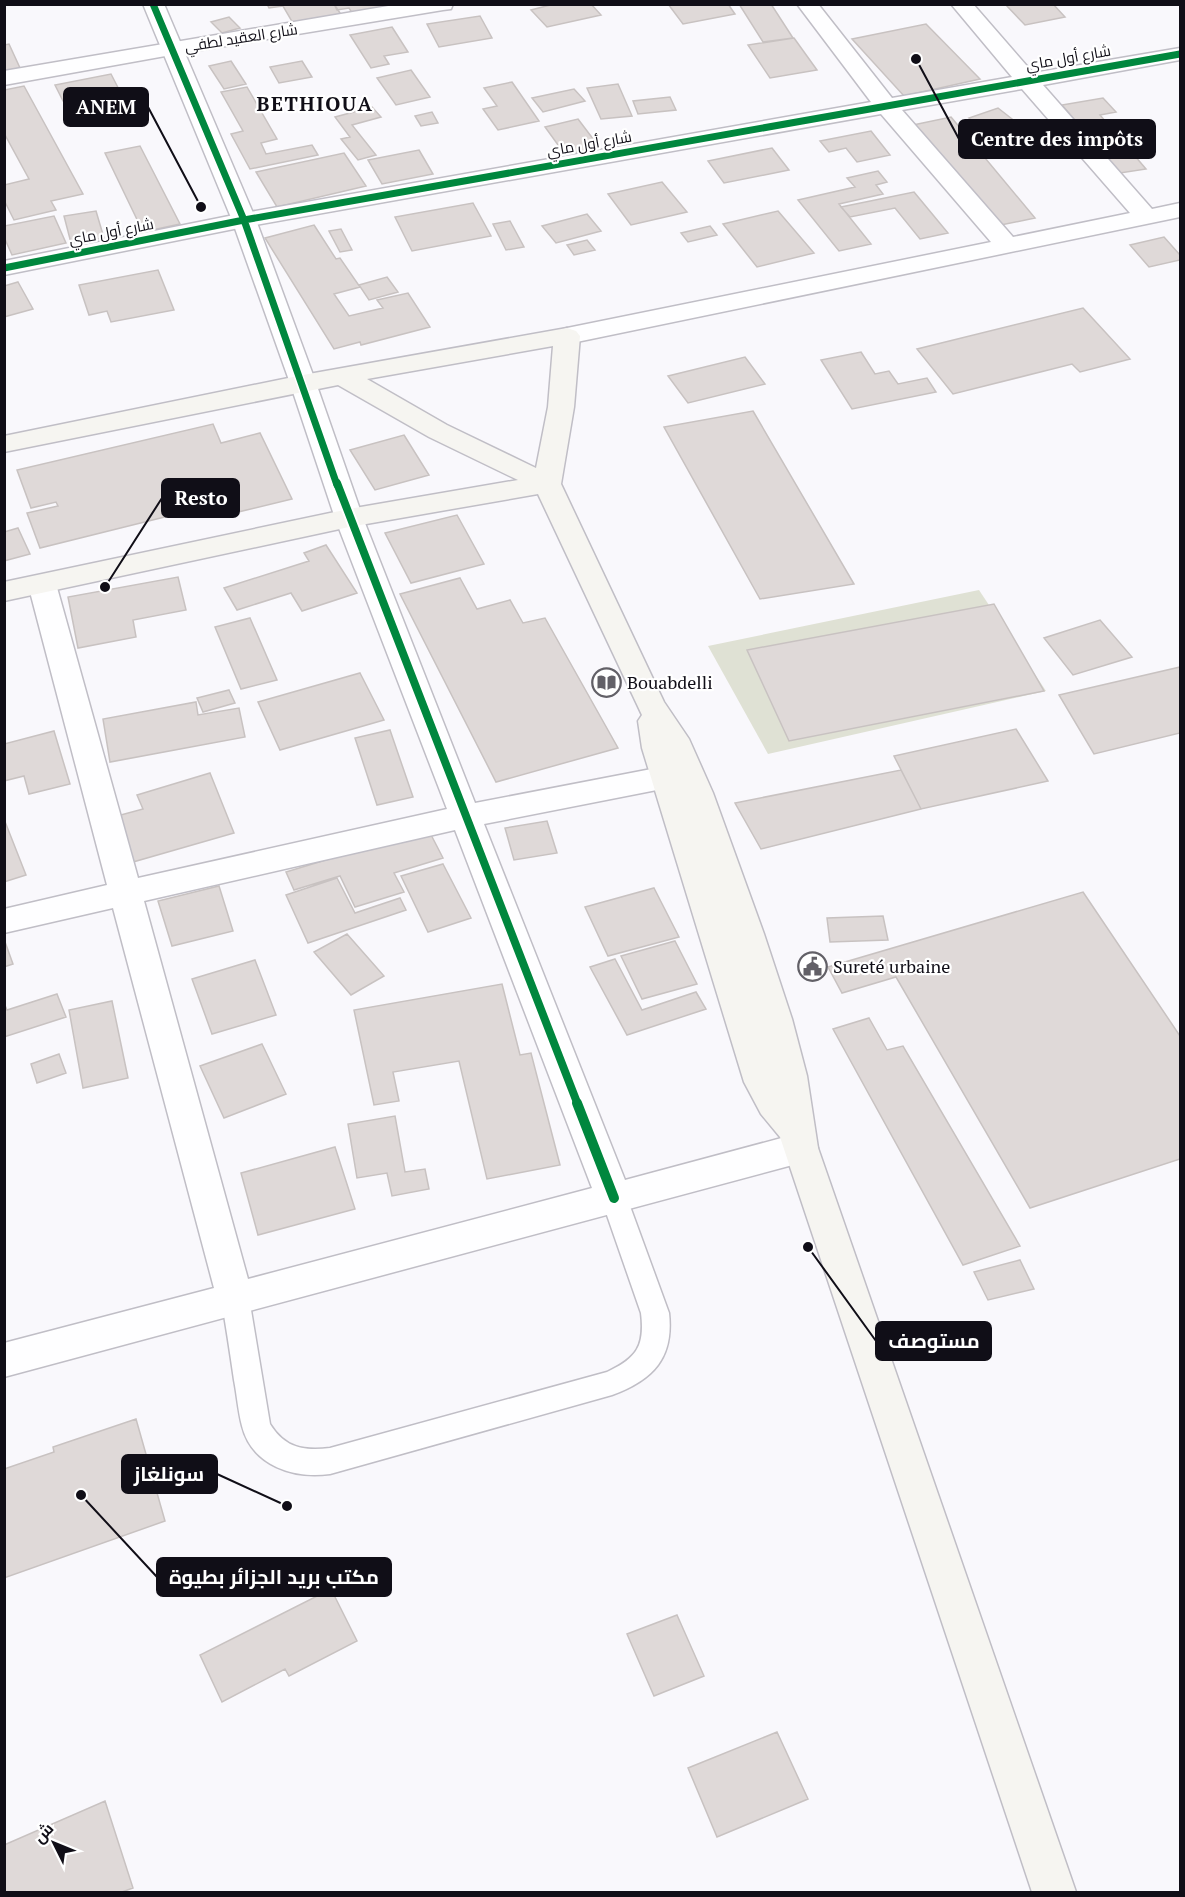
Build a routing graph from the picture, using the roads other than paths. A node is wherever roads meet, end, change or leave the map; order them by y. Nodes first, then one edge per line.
1 (153, 4) edge
2 (443, 4) edge
3 (807, 4) edge
4 (961, 4) edge
5 (171, 48) junction
6 (1180, 54) edge
7 (4, 78) edge
8 (1028, 79) junction
9 (886, 106) junction
10 (1180, 210) edge
11 (1146, 217) junction
12 (244, 220) junction
13 (1006, 244) junction
14 (4, 268) edge
15 (567, 336) junction
16 (342, 376) junction
17 (303, 383) junction
18 (4, 444) edge
19 (547, 484) junction
20 (349, 518) junction
21 (42, 584) junction
22 (4, 592) edge
23 (651, 706) junction
24 (667, 777) junction
25 (465, 816) junction
26 (126, 892) junction
27 (4, 921) edge
28 (798, 1139) junction
29 (614, 1198) junction
30 (235, 1298) junction
31 (4, 1360) edge
32 (1054, 1893) edge

1 - 5 street
2 - 5 street, شارع العقيد لطفي
3 - 9 street
4 - 8 street
5 - 7 street, شارع العقيد لطفي
5 - 12 street
6 - 8 street, شارع أول ماي
8 - 9 street, شارع أول ماي
8 - 11 street
9 - 12 street, شارع أول ماي
9 - 13 street
10 - 11 street
11 - 13 street
12 - 14 street, شارع أول ماي
12 - 17 street
13 - 15 street
15 - 16 main road
15 - 19 main road
16 - 17 main road
16 - 19 main road
17 - 18 main road
17 - 20 street
19 - 20 main road
19 - 23 main road
20 - 21 main road
20 - 25 street
21 - 22 main road
21 - 26 street
23 - 24 main road
23 - 28 main road
24 - 25 street
24 - 28 main road
25 - 26 street
25 - 29 street
26 - 27 street
26 - 30 street
28 - 29 street
28 - 32 main road
29 - 30 street
29 - 30 lane
30 - 31 street

